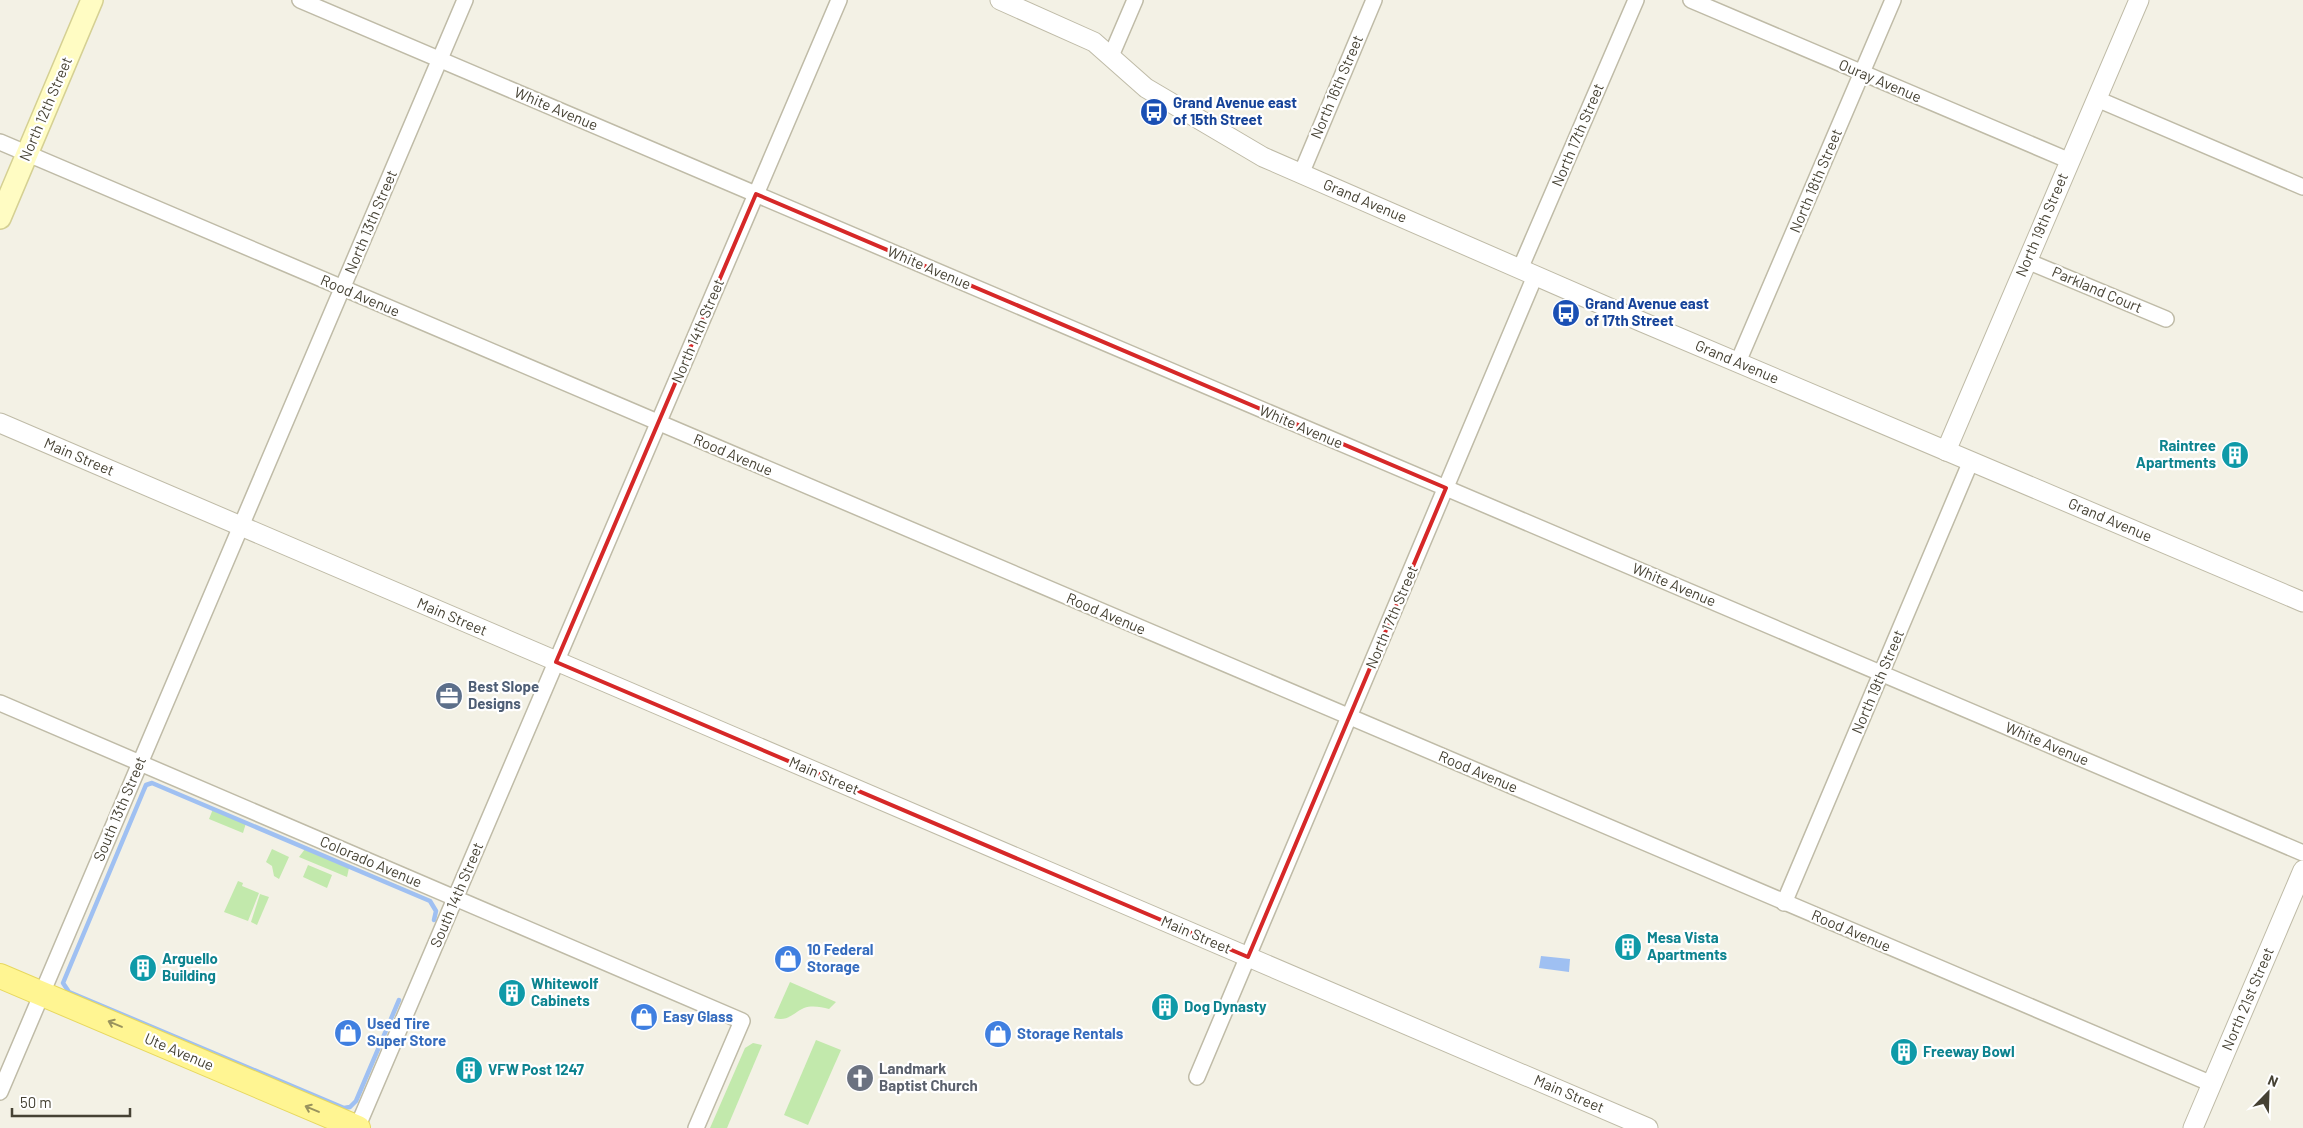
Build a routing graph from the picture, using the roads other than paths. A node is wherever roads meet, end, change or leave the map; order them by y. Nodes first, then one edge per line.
1 (92, 0) edge
2 (300, 0) edge
3 (465, 0) edge
4 (839, 0) edge
5 (1000, 0) edge
6 (1135, 0) edge
7 (1374, 0) edge
8 (1636, 0) edge
9 (1691, 0) edge
10 (1893, 0) edge
11 (2139, 0) edge
12 (1111, 56) junction
13 (440, 60) junction
14 (1862, 73) junction
15 (2097, 99) junction
16 (0, 142) edge
17 (28, 153) junction
18 (2070, 161) junction
19 (1301, 174) junction
20 (2303, 187) edge
21 (756, 194) junction
22 (0, 218) edge
23 (2027, 260) junction
24 (1528, 273) junction
25 (342, 289) junction
26 (2166, 319) dead end
27 (1738, 362) junction
28 (0, 423) edge
29 (658, 424) junction
30 (1946, 451) junction
31 (1971, 461) junction
32 (1446, 488) junction
33 (241, 526) junction
34 (2303, 602) edge
35 (556, 662) junction
36 (1882, 674) junction
37 (0, 703) edge
38 (1349, 717) junction
39 (139, 763) junction
40 (2303, 853) edge
41 (2303, 870) edge
42 (456, 898) junction
43 (1784, 903) junction
44 (1248, 957) junction
45 (0, 976) edge
46 (42, 993) junction
47 (1506, 1067) junction
48 (1197, 1077) dead end
49 (2212, 1084) junction
50 (0, 1092) edge
51 (357, 1128) edge
52 (696, 1128) edge
53 (1618, 1128) edge
54 (1648, 1128) edge
55 (2194, 1128) edge

1 - 17 main road, North 12th Street
2 - 13 street, White Avenue
3 - 13 street, North 13th Street
4 - 21 street, North 14th Street
5 - 12 street, Grand Avenue
6 - 12 street
7 - 19 street, North 16th Street
8 - 24 street, North 17th Street
9 - 14 street, Ouray Avenue
10 - 14 street, North 18th Street
11 - 15 street, North 19th Street
12 - 19 street, Grand Avenue
13 - 21 street, White Avenue
13 - 25 street, North 13th Street
14 - 18 street, Ouray Avenue
14 - 27 street, North 18th Street
15 - 18 street, North 19th Street
15 - 20 street
16 - 17 street, Rood Avenue
17 - 22 main road, North 12th Street
17 - 25 street, Rood Avenue
18 - 23 street, North 19th Street
19 - 24 street, Grand Avenue
21 - 29 street, North 14th Street
21 - 32 street, White Avenue
23 - 26 street, Parkland Court
23 - 30 street, North 19th Street
24 - 27 street, Grand Avenue
24 - 32 street, North 17th Street
25 - 29 street, Rood Avenue
25 - 33 street, North 13th Street
27 - 30 street, Grand Avenue
28 - 33 street, Main Street
29 - 35 street, North 14th Street
29 - 38 street, Rood Avenue
30 - 31 street, Grand Avenue
31 - 34 street, Grand Avenue
31 - 36 street, North 19th Street
32 - 36 street, White Avenue
32 - 38 street, North 17th Street
33 - 35 street, Main Street
33 - 39 street, South 13th Street
35 - 42 street, South 14th Street
35 - 44 street, Main Street
36 - 40 street, White Avenue
36 - 43 street, North 19th Street
37 - 39 street, Colorado Avenue
38 - 43 street, Rood Avenue
38 - 44 street, North 17th Street
39 - 42 street, Colorado Avenue
39 - 46 street, South 13th Street
41 - 49 street, North 21st Street
42 - 51 street, South 14th Street
42 - 52 street, Colorado Avenue
43 - 49 street, Rood Avenue
44 - 47 street, Main Street
44 - 48 street, North 17th Street
45 - 46 main road, Ute Avenue
46 - 50 street, South 13th Street
51 -> 46 main road, Ute Avenue
47 - 53 street
47 - 54 street, Main Street
49 - 55 street, North 21st Street

